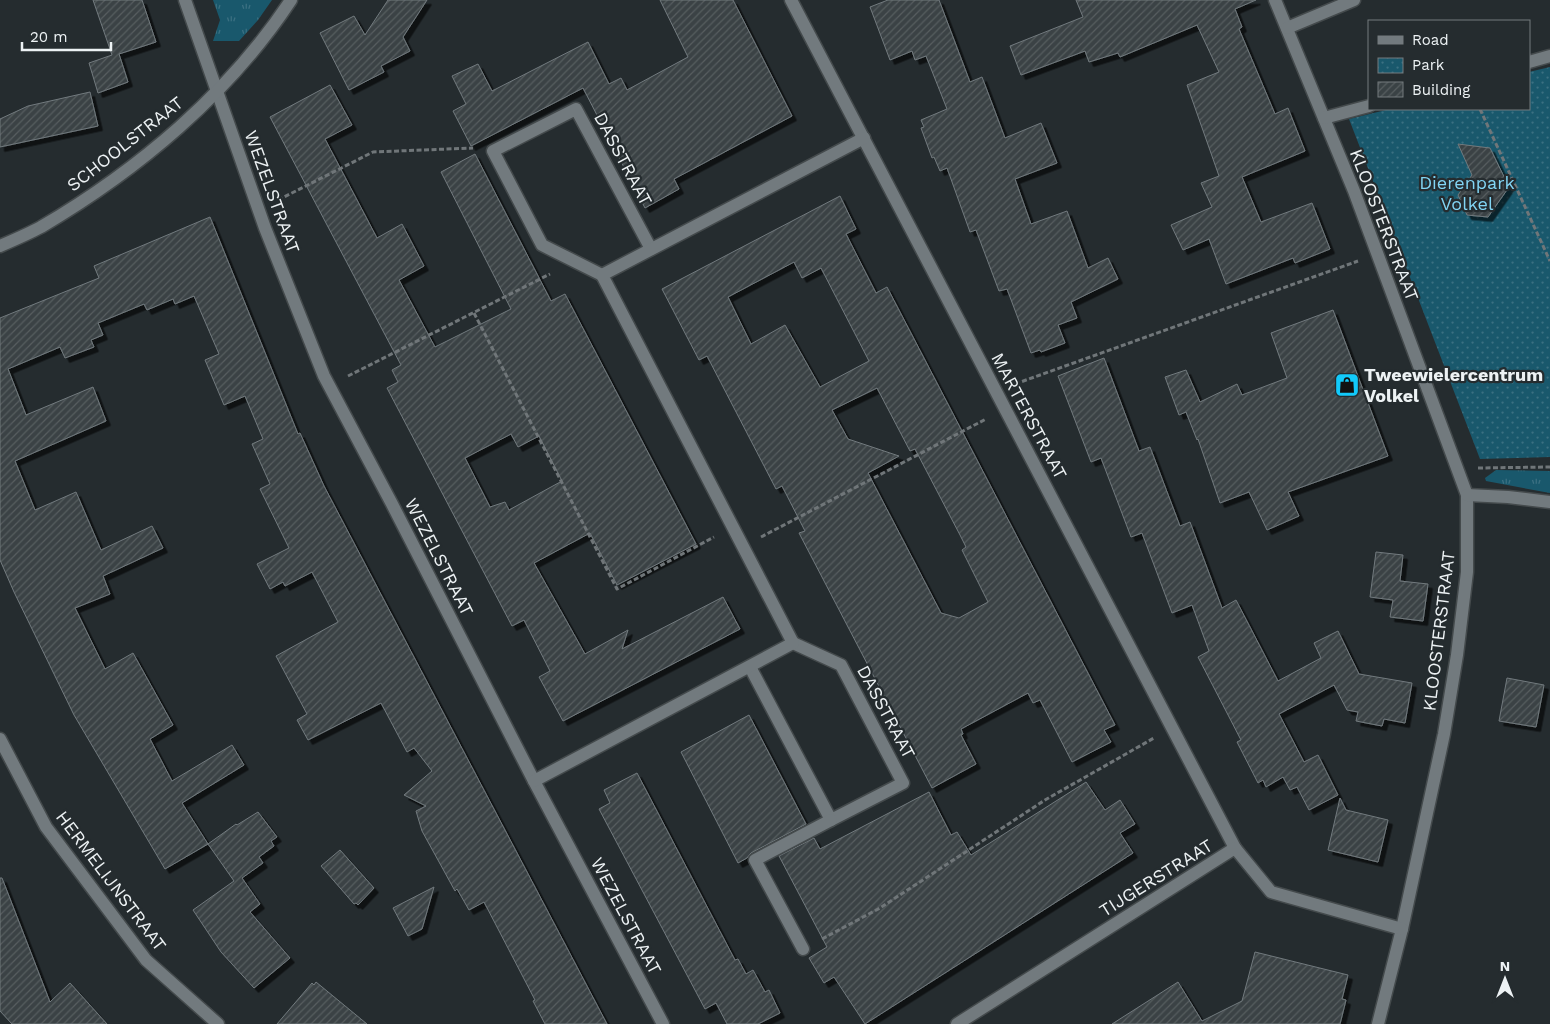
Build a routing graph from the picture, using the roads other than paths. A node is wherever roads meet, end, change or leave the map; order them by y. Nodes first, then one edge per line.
1 (185, 0) edge
2 (291, 0) edge
3 (791, 0) edge
4 (1275, 0) edge
5 (1354, 0) edge
6 (1287, 28) junction
7 (1550, 56) edge
8 (1530, 62) edge
9 (218, 91) junction
10 (1368, 106) edge
11 (1324, 118) junction
12 (864, 138) junction
13 (0, 246) edge
14 (651, 249) junction
15 (602, 274) junction
16 (1467, 495) junction
17 (1550, 502) edge
18 (793, 643) junction
19 (750, 667) junction
20 (0, 739) edge
21 (534, 781) junction
22 (831, 820) junction
23 (1235, 848) junction
24 (1402, 930) junction
25 (804, 949) road end
26 (218, 1024) edge
27 (663, 1024) edge
28 (957, 1024) edge
29 (1378, 1024) edge

1 - 9 street, WEZELSTRAAT
2 - 9 street, SCHOOLSTRAAT
3 - 12 street, MARTERSTRAAT
4 - 6 street, KLOOSTERSTRAAT
5 - 6 street
6 - 11 street, KLOOSTERSTRAAT
7 - 8 street
9 - 13 street, SCHOOLSTRAAT
9 - 21 street, WEZELSTRAAT
10 - 11 street
11 - 16 street, KLOOSTERSTRAAT
12 - 14 street
12 - 23 street, MARTERSTRAAT
14 - 15 street
14 - 15 street, DASSTRAAT
15 - 18 street
16 - 17 street
16 - 24 street, KLOOSTERSTRAAT
18 - 19 street
18 - 22 street, DASSTRAAT
19 - 21 street
19 - 22 street
20 - 26 street, HERMELIJNSTRAAT
21 - 27 street, WEZELSTRAAT
22 - 25 street
23 - 24 street, TIJGERSTRAAT
23 - 28 street, TIJGERSTRAAT
24 - 29 street, KLOOSTERSTRAAT

